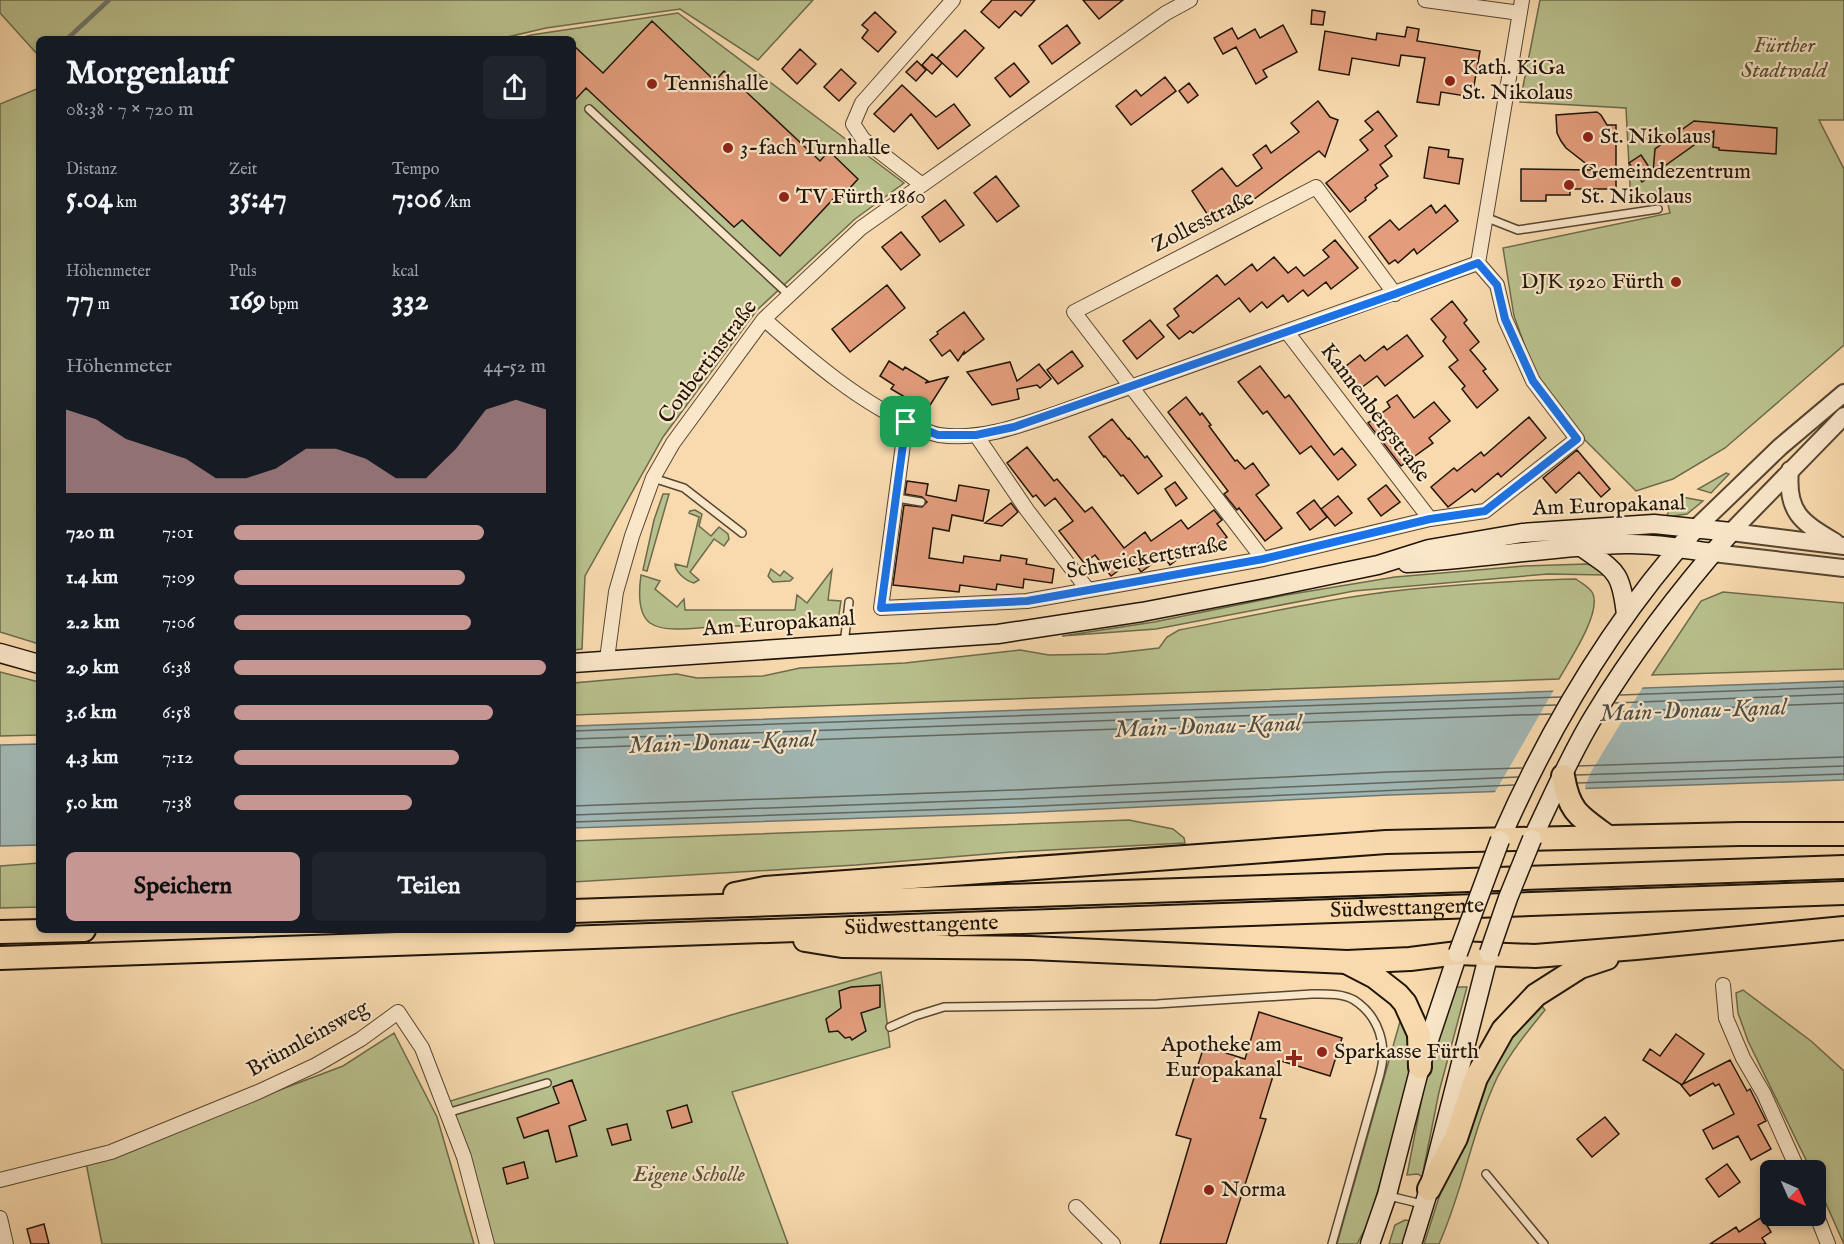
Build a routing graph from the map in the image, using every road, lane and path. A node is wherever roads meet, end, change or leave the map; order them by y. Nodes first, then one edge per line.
1 (953, 0) edge
2 (1190, 0) edge
3 (1425, 0) edge
4 (1521, 6) edge
5 (589, 109) dead end
6 (921, 184) junction
7 (1658, 209) dead end
8 (1485, 217) junction
9 (1478, 263) junction
10 (1395, 294) junction
11 (789, 295) junction
12 (764, 319) junction
13 (1287, 332) junction
14 (1131, 387) junction
15 (1844, 393) edge
16 (1844, 416) edge
17 (906, 422) junction
18 (976, 435) junction
19 (1790, 470) junction
20 (653, 478) junction
21 (897, 498) junction
22 (921, 502) dead end
23 (1430, 519) junction
24 (1696, 528) junction
25 (1731, 532) junction
26 (741, 533) dead end
27 (1580, 546) junction
28 (1842, 546) edge
29 (1678, 548) junction
30 (1713, 553) junction
31 (1263, 559) junction
32 (1378, 565) junction
33 (1844, 568) edge
34 (1088, 590) junction
35 (849, 602) dead end
36 (1626, 615) junction
37 (844, 644) junction
38 (0, 653) edge
39 (607, 659) junction
40 (36, 663) edge
41 (576, 663) edge
42 (1563, 776) junction
43 (1844, 834) edge
44 (1608, 837) junction
45 (1532, 839) junction
46 (1500, 840) junction
47 (1844, 867) edge
48 (1844, 892) edge
49 (672, 907) junction
50 (576, 911) edge
51 (1844, 928) edge
52 (36, 931) edge
53 (0, 932) edge
54 (747, 932) junction
55 (1636, 948) junction
56 (1458, 953) junction
57 (1488, 957) junction
58 (0, 958) edge
59 (1347, 962) junction
60 (1723, 985) dead end
61 (890, 1028) dead end
62 (1420, 1067) junction
63 (547, 1083) dead end
64 (447, 1113) junction
65 (1794, 1160) edge
66 (1486, 1174) dead end
67 (0, 1180) edge
68 (1387, 1195) junction
69 (1427, 1197) junction
70 (1076, 1207) dead end
71 (0, 1218) edge
72 (1821, 1226) edge
73 (6, 1244) edge
74 (487, 1244) edge
75 (1113, 1244) edge
76 (1332, 1244) edge
77 (1370, 1244) edge
78 (1412, 1244) edge
79 (1544, 1244) edge
80 (1828, 1244) edge

1 - 6 street
2 - 6 street, Coubertinstraße
3 - 4 street
4 - 8 street
5 - 11 lane
6 - 11 street, Coubertinstraße
7 - 8 lane
8 - 9 street
9 - 10 street, Kannenbergstraße
9 - 23 street, Schweickertstraße
10 - 13 street, Kannenbergstraße
10 - 14 street, Zollesstraße
11 - 12 street, Coubertinstraße
12 - 17 street, Kannenbergstraße
12 - 20 street, Coubertinstraße
13 - 14 street, Kannenbergstraße
13 - 23 street, Kannenbergstraße
14 - 18 street, Kannenbergstraße
14 - 31 street
15 - 24 street
16 - 19 street
17 - 18 street, Kannenbergstraße
17 - 21 street, Schweickertstraße
18 - 34 street
19 - 25 street
19 - 28 street
20 - 26 lane
20 - 39 street, Coubertinstraße
21 - 22 lane
21 - 34 street, Schweickertstraße
23 - 31 street, Schweickertstraße
24 - 25 main road, Am Europakanal
24 - 29 main road
24 - 32 main road, Am Europakanal
25 - 28 street, Am Europakanal
25 - 30 main road
27 - 29 main road, Am Europakanal
27 - 32 main road, Am Europakanal
27 - 36 main road
29 - 30 main road, Am Europakanal
29 - 36 main road
30 - 33 street, Am Europakanal
30 - 42 main road
31 - 34 street, Schweickertstraße
32 - 37 main road, Am Europakanal
35 - 37 lane
36 - 46 main road
37 - 39 main road, Am Europakanal
38 - 40 main road
39 - 41 main road, Am Europakanal
42 - 44 highway
42 - 45 main road
43 - 44 highway
44 - 45 highway
45 - 46 highway
45 - 57 main road, bridge
46 - 49 highway
46 - 56 main road, bridge
47 - 49 highway, Südwesttangente
48 - 54 highway, Südwesttangente
49 - 50 highway, Südwesttangente
51 - 55 highway
52 - 53 highway
54 - 58 highway, Südwesttangente
54 - 59 highway
55 - 57 highway
55 - 69 highway
56 - 57 highway
56 - 59 highway
56 - 62 main road
57 - 69 main road
59 - 62 highway
60 - 65 street
61 - 76 lane
62 - 68 main road
63 - 64 lane
64 - 67 street, Brünnleinsweg
64 - 74 street, Brünnleinsweg
66 - 79 lane
68 - 69 lane
68 - 77 main road
69 - 78 main road
70 - 75 street
71 - 73 street
72 - 80 street

